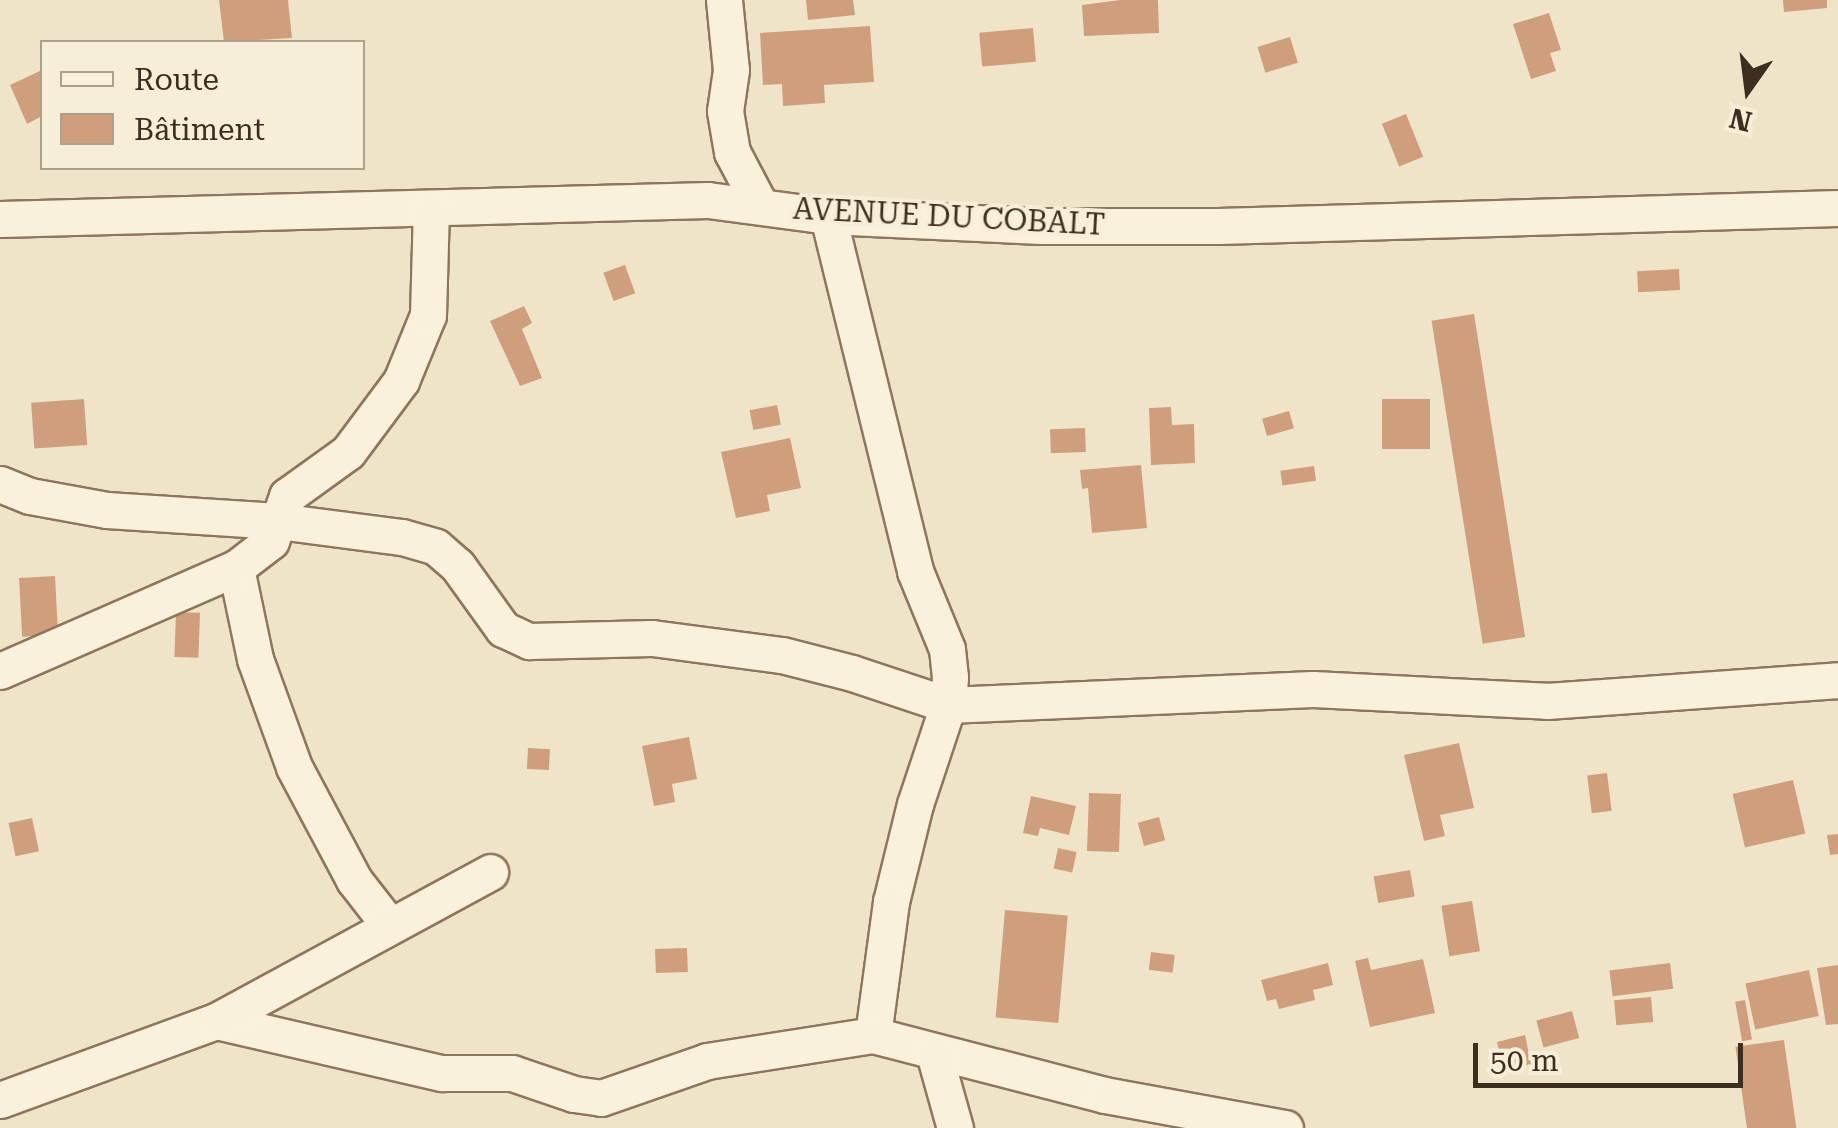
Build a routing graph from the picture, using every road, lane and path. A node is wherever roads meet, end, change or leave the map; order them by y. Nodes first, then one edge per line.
1 (724, 0) edge
2 (760, 205) junction
3 (431, 208) junction
4 (1838, 208) edge
5 (828, 216) junction
6 (0, 219) edge
7 (0, 484) edge
8 (278, 521) junction
9 (236, 568) junction
10 (0, 671) edge
11 (1838, 680) edge
12 (948, 705) junction
13 (490, 872) dead end
14 (390, 926) junction
15 (216, 1020) junction
16 (874, 1035) junction
17 (934, 1053) junction
18 (0, 1100) edge
19 (955, 1128) edge
20 (1285, 1128) edge

1 - 2 street
2 - 3 street, AVENUE DU COBALT
2 - 5 street, AVENUE DU COBALT
3 - 6 street, AVENUE DU COBALT
3 - 8 street
4 - 5 street, AVENUE DU COBALT
5 - 12 street
7 - 8 street
8 - 9 street
8 - 12 street
9 - 10 street
9 - 14 street
11 - 12 street
12 - 16 street
13 - 14 street
14 - 15 street
15 - 16 street
15 - 18 street
16 - 17 street
17 - 19 street
17 - 20 street

